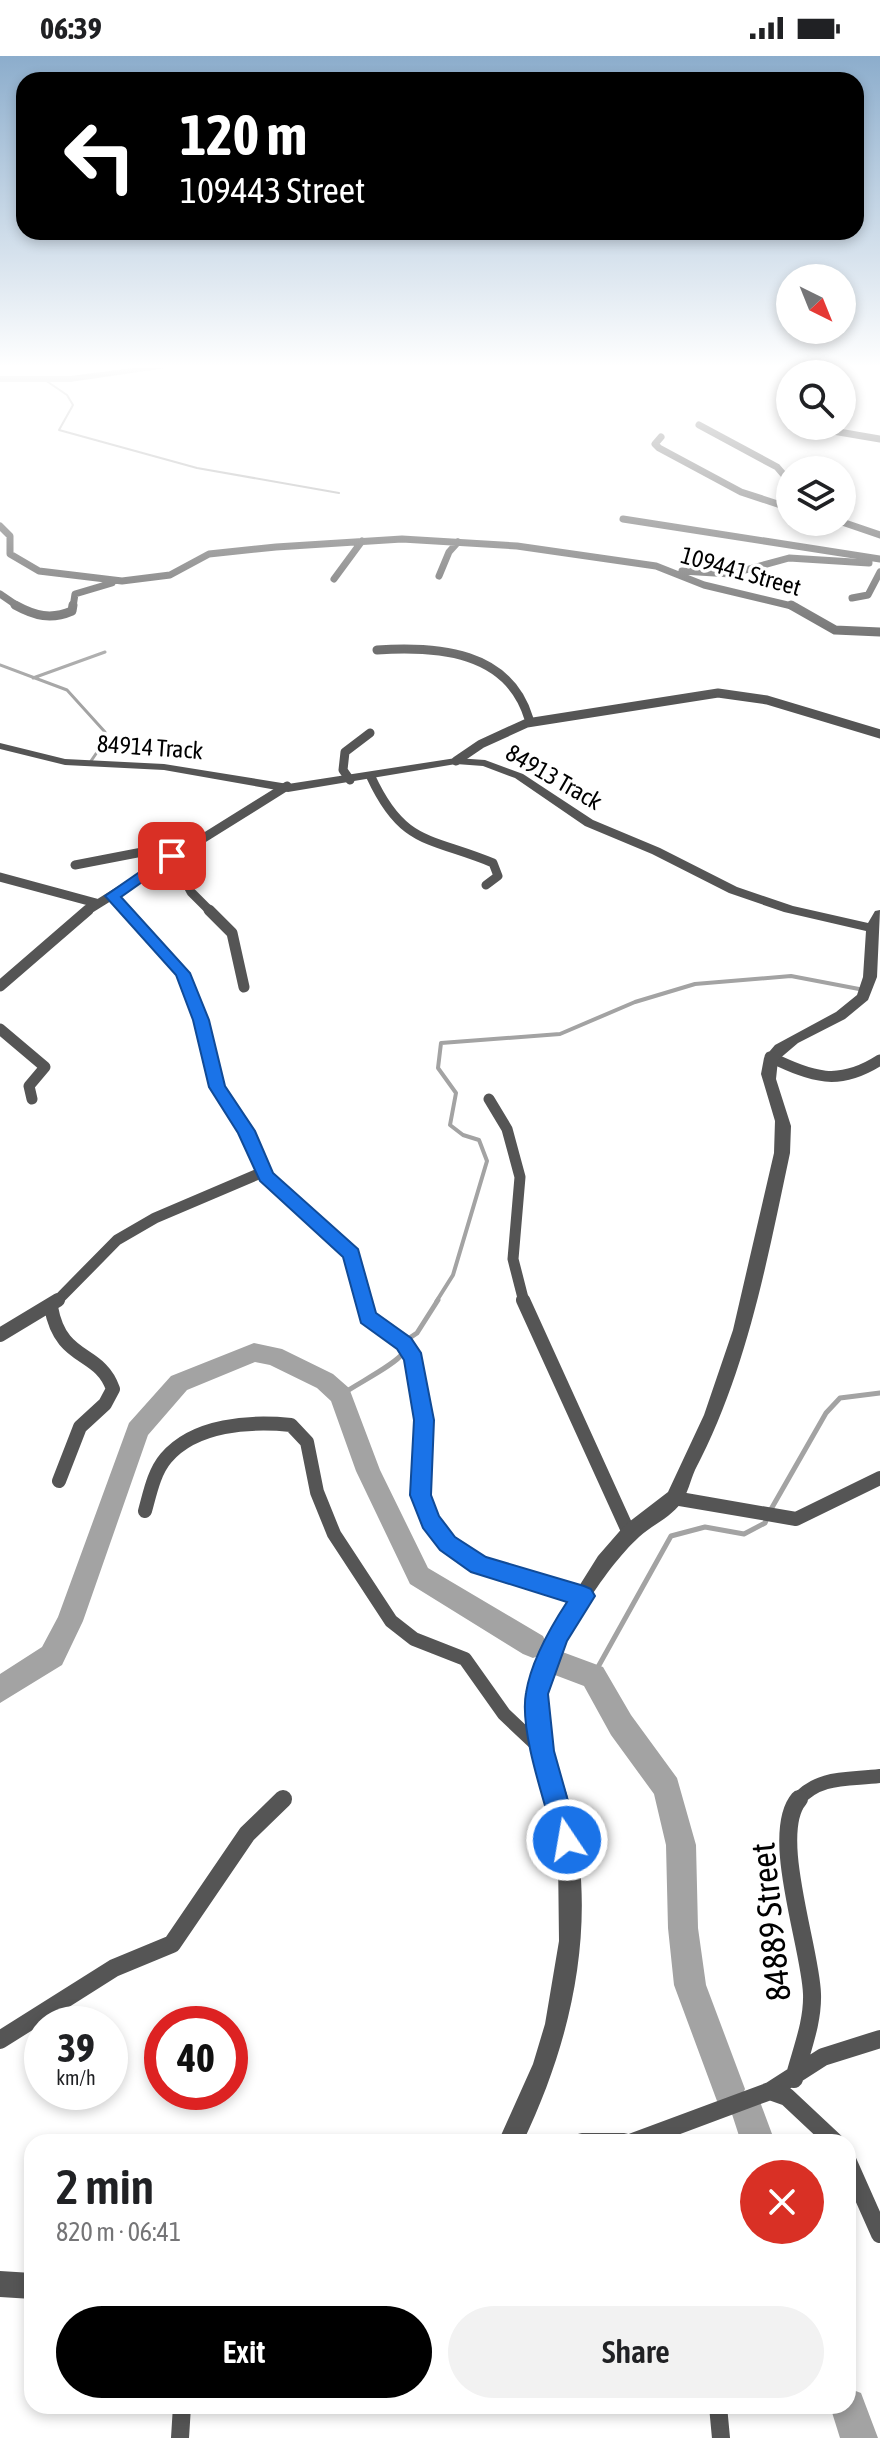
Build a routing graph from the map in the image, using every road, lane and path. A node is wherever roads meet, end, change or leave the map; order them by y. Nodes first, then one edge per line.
1 (717, 479) edge
2 (776, 503) edge
3 (623, 519) dead end
4 (0, 526) edge
5 (856, 527) edge
6 (880, 535) edge
7 (362, 541) junction
8 (458, 542) junction
9 (880, 561) edge
10 (656, 566) junction
11 (880, 572) edge
12 (439, 576) dead end
13 (334, 579) dead end
14 (122, 581) junction
15 (0, 594) edge
16 (852, 598) dead end
17 (880, 632) edge
18 (377, 650) dead end
19 (524, 702) junction
20 (559, 713) junction
21 (529, 719) junction
22 (370, 733) dead end
23 (880, 734) edge
24 (0, 746) edge
25 (473, 747) junction
26 (456, 761) junction
27 (485, 763) junction
28 (371, 777) junction
29 (350, 780) junction
30 (292, 787) junction
31 (197, 842) junction
32 (172, 856) junction
33 (75, 865) dead end
34 (0, 877) edge
35 (486, 885) dead end
36 (113, 896) junction
37 (96, 903) junction
38 (875, 928) edge
39 (0, 986) edge
40 (244, 987) dead end
41 (0, 1029) edge
42 (770, 1057) junction
43 (880, 1060) edge
44 (32, 1099) dead end
45 (489, 1099) dead end
46 (263, 1172) junction
47 (51, 1307) junction
48 (0, 1335) edge
49 (880, 1478) edge
50 (59, 1481) dead end
51 (674, 1498) junction
52 (145, 1511) dead end
53 (629, 1533) junction
54 (584, 1596) junction
55 (542, 1751) junction
56 (880, 1776) edge
57 (283, 1799) dead end
58 (880, 2039) edge
59 (0, 2040) edge
60 (794, 2079) junction
61 (770, 2091) junction
62 (514, 2134) edge
63 (644, 2134) edge
64 (826, 2134) edge
65 (856, 2180) edge
66 (880, 2234) edge
67 (0, 2284) edge
68 (24, 2286) edge
69 (182, 2414) edge
70 (719, 2414) edge
71 (180, 2438) edge
72 (721, 2438) edge

1 - 2 street
3 - 9 street
4 - 14 street, 109441 Street
5 - 6 street
7 - 8 street, 109441 Street
7 - 13 street
7 - 14 street, 109441 Street
8 - 10 street, 109441 Street
8 - 12 street
9 - 10 street
10 - 17 street, 109441 Street
11 - 16 street
14 - 15 street
18 - 19 street
19 - 20 street
19 - 21 street
20 - 21 street
20 - 23 street
21 - 25 street
22 - 29 street
24 - 30 street, 84914 Track
25 - 26 street
25 - 27 street
26 - 27 street, 84913 Track
26 - 28 street, 84913 Track
27 - 38 street, 84913 Track
28 - 29 street, 84913 Track
28 - 35 street
29 - 30 street, 84913 Track
30 - 31 street, 84913 Track
31 - 32 street, 84913 Track
31 - 33 street
32 - 36 street, 84913 Track
32 - 40 street
34 - 37 street
36 - 37 street, 84913 Track
36 - 46 street
37 - 39 street, 84913 Track
38 - 42 street
41 - 44 street
42 - 43 street
42 - 51 street
45 - 53 street
46 - 47 street
46 - 54 street
47 - 48 street
47 - 50 street
49 - 51 street
51 - 53 street
52 - 55 street
53 - 54 street
54 - 55 street
55 - 62 street
56 - 60 street, 84889 Street
57 - 59 street
58 - 60 street
60 - 61 street
61 - 63 street
61 - 64 street
65 - 66 street
67 - 68 street
69 - 71 street
70 - 72 street

